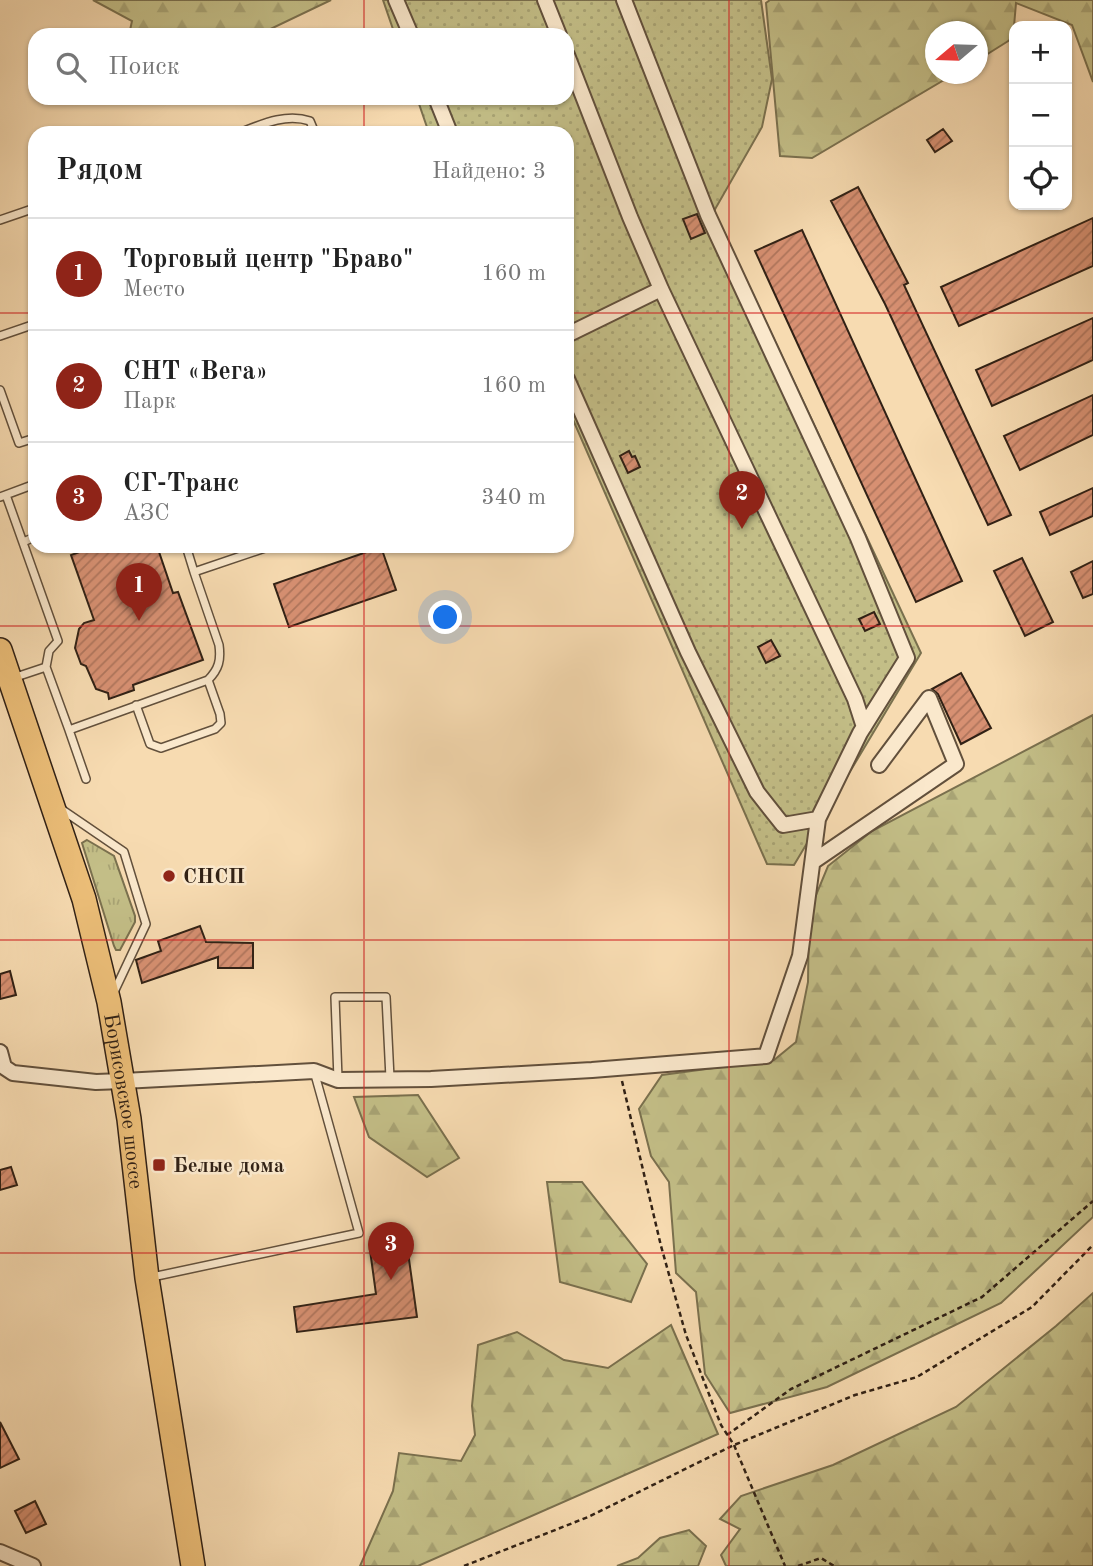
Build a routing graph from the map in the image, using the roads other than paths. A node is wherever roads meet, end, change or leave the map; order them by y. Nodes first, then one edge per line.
1 (396, 0) edge
2 (545, 0) edge
3 (624, 0) edge
4 (408, 28) edge
5 (556, 28) edge
6 (574, 73) edge
7 (439, 105) edge
8 (257, 126) edge
9 (312, 126) edge
10 (447, 126) edge
11 (28, 210) edge
12 (0, 220) edge
13 (661, 289) junction
14 (28, 326) edge
15 (574, 332) edge
16 (0, 336) edge
17 (0, 390) edge
18 (574, 395) edge
19 (28, 440) edge
20 (28, 487) edge
21 (3, 496) edge
22 (28, 539) edge
23 (23, 541) junction
24 (188, 553) edge
25 (250, 553) edge
26 (194, 572) junction
27 (0, 650) edge
28 (46, 667) junction
29 (10, 679) junction
30 (208, 680) junction
31 (136, 705) junction
32 (864, 727) junction
33 (69, 730) junction
34 (879, 765) dead end
35 (86, 779) dead end
36 (51, 802) junction
37 (818, 819) junction
38 (814, 861) junction
39 (109, 1002) junction
40 (0, 1052) edge
41 (314, 1070) junction
42 (7, 1075) edge
43 (390, 1078) junction
44 (338, 1080) junction
45 (123, 1081) junction
46 (147, 1278) junction
47 (0, 1552) edge
48 (33, 1566) edge
49 (193, 1566) edge

1 - 4 street
2 - 5 street
3 - 32 street
6 - 13 street
7 - 10 street
8 - 9 lane
11 - 12 lane
13 - 15 street
13 - 32 street
14 - 16 lane
17 - 19 lane
18 - 37 street
20 - 21 lane
21 - 23 lane
22 - 23 lane
23 - 28 lane
24 - 26 lane
25 - 26 lane
26 - 30 lane
27 - 29 main road, Борисовское шоссе
28 - 29 lane
28 - 33 lane
29 - 36 main road, Борисовское шоссе
30 - 31 lane
30 - 31 lane
31 - 33 lane
32 - 37 street
33 - 35 lane
34 - 38 street
36 - 39 main road, Борисовское шоссе
36 - 39 lane
37 - 38 street
38 - 43 street
39 - 45 main road, Борисовское шоссе
40 - 42 street
41 - 44 street
41 - 45 street
41 - 46 lane
42 - 45 street
43 - 44 street
43 - 44 lane
45 - 46 main road, Борисовское шоссе
46 - 49 main road, Борисовское шоссе
47 - 48 street

